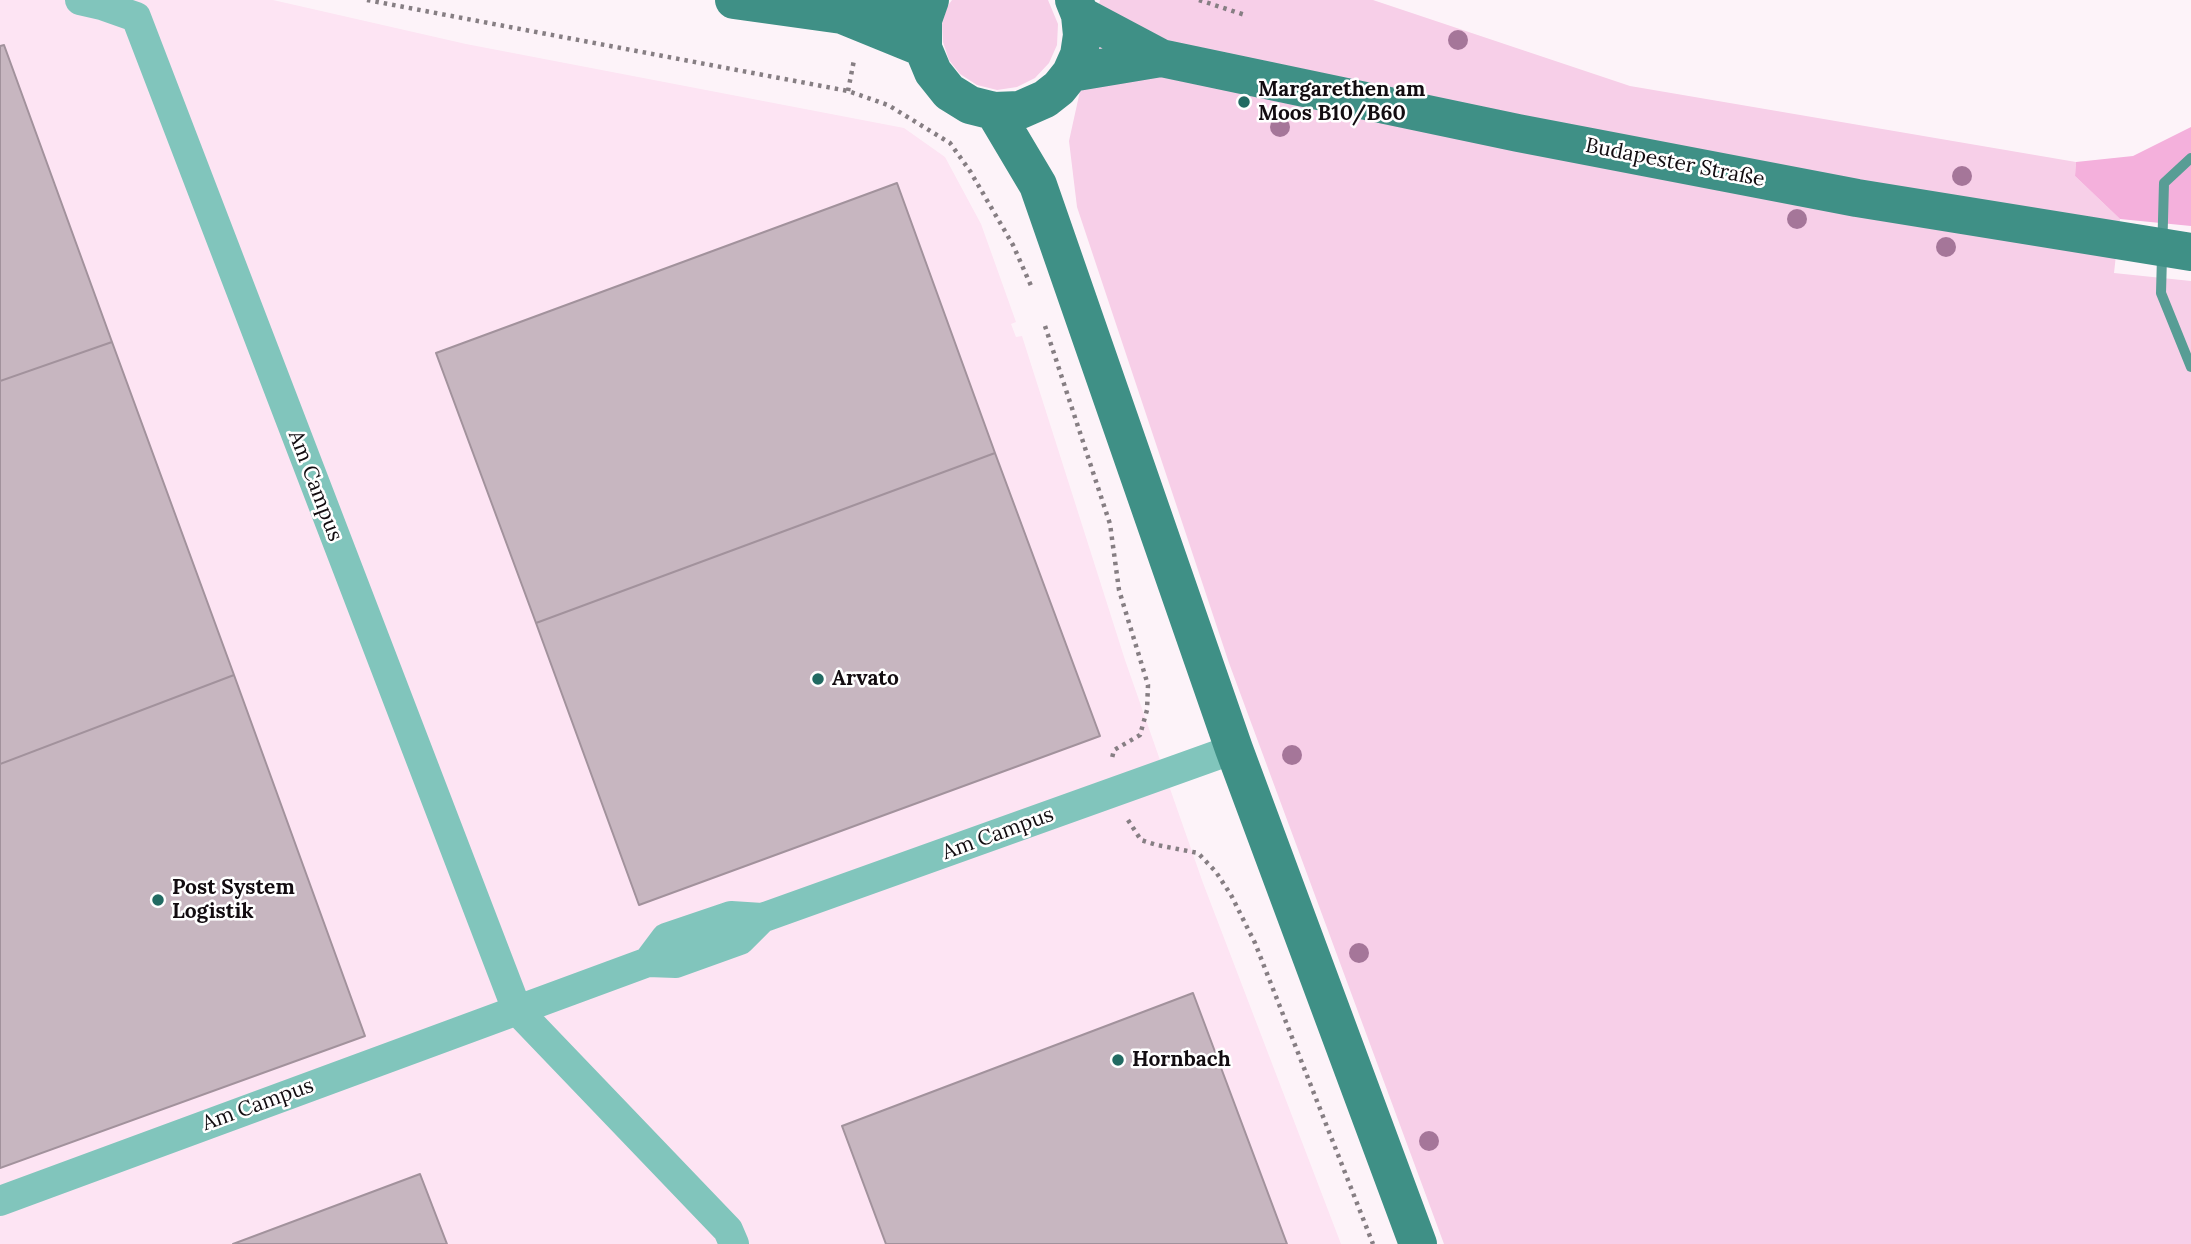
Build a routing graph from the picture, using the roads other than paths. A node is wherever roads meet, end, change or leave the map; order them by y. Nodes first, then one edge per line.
1 (80, 0) edge
2 (734, 0) edge
3 (905, 0) edge
4 (930, 0) edge
5 (1077, 8) edge
6 (842, 15) junction
7 (923, 48) junction
8 (1161, 58) junction
9 (1058, 86) junction
10 (995, 111) junction
11 (1038, 185) junction
12 (2191, 252) edge
13 (1234, 750) junction
14 (517, 1010) junction
15 (0, 1201) edge
16 (731, 1237) edge
17 (1418, 1244) edge

1 - 14 street, Am Campus
2 - 6 main road
3 - 6 main road
4 - 7 main road
5 - 8 main road, Budapester Straße
5 - 9 main road
6 - 7 main road
7 - 10 main road
8 - 9 main road, Budapester Straße
8 - 12 main road, Budapester Straße
9 - 10 main road, Budapester Straße
9 - 11 main road
10 - 11 main road
11 - 13 main road
13 - 14 street, Am Campus
13 - 17 main road
14 - 15 street, Am Campus
14 - 16 street, Am Campus

